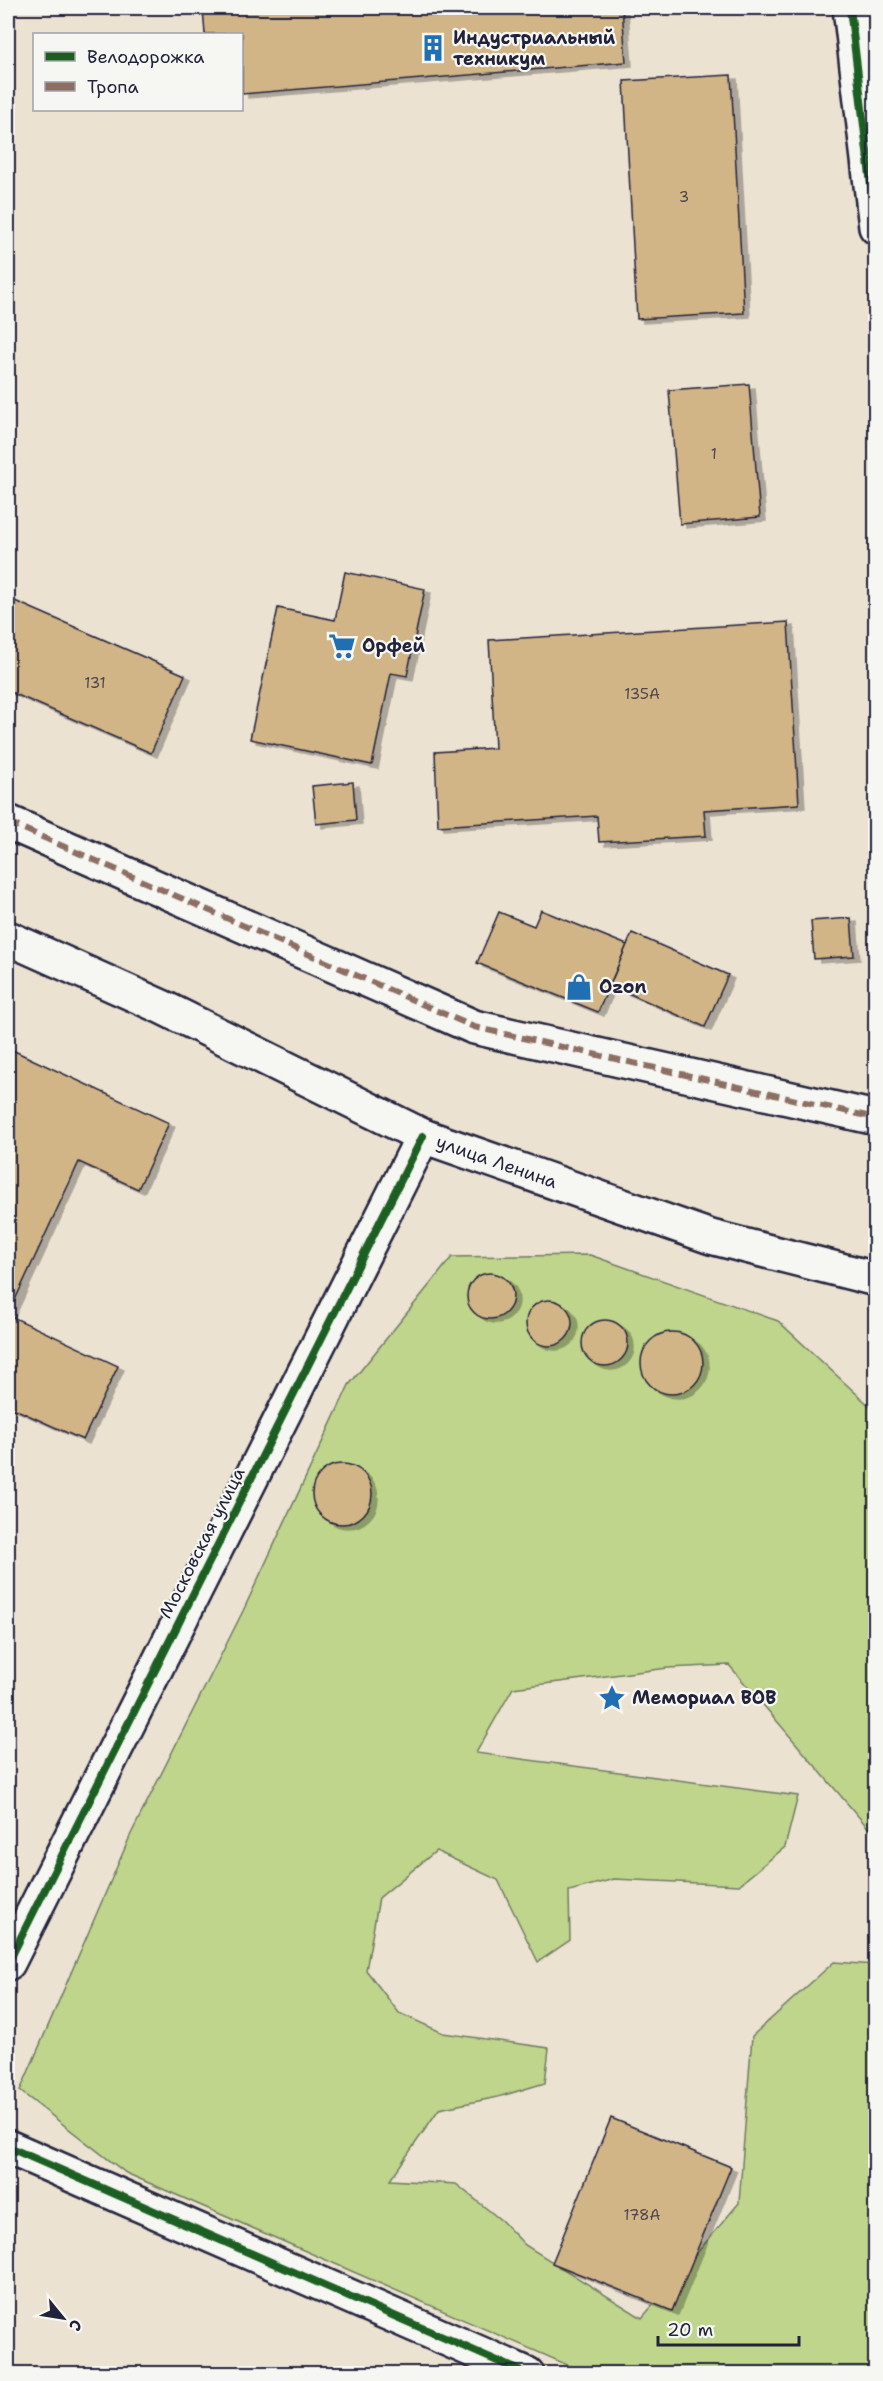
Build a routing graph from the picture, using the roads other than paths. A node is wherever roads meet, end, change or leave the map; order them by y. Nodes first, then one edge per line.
1 (850, 8) edge
2 (876, 227) edge
3 (8, 822) edge
4 (8, 938) edge
5 (876, 1118) edge
6 (423, 1136) junction
7 (876, 1279) edge
8 (8, 1963) edge
9 (8, 2147) edge
10 (527, 2373) edge

1 - 2 street
3 - 5 street
4 - 6 street, улица Ленина
6 - 7 street, улица Ленина
6 - 8 street, Московская улица
9 - 10 street

